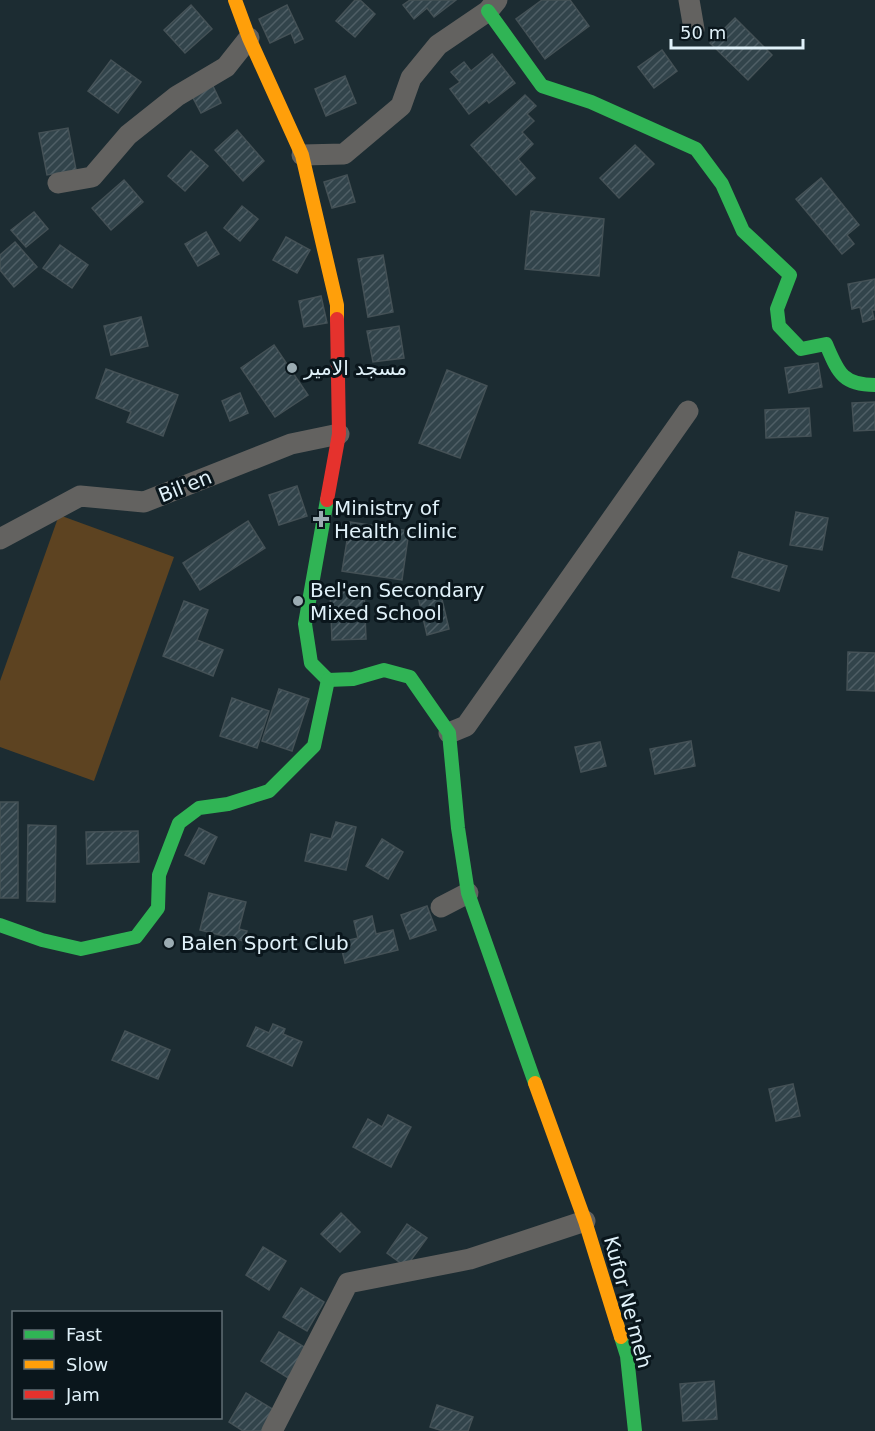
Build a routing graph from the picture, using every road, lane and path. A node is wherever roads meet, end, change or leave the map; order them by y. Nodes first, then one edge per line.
1 (235, 0) edge
2 (689, 0) edge
3 (492, 5) edge
4 (694, 29) dead end
5 (249, 38) junction
6 (302, 155) junction
7 (58, 183) dead end
8 (875, 385) edge
9 (688, 411) dead end
10 (339, 434) junction
11 (0, 539) edge
12 (328, 680) junction
13 (448, 733) junction
14 (468, 893) junction
15 (441, 907) dead end
16 (0, 925) edge
17 (585, 1221) junction
18 (272, 1431) edge
19 (635, 1431) edge

1 - 5 street
2 - 4 street
3 - 6 street
3 - 8 street
5 - 6 street
5 - 7 street
6 - 10 street
9 - 13 street
10 - 11 street, Bil'en
10 - 12 street
12 - 13 street
12 - 16 street
13 - 14 street, Kufor Ne'meh
14 - 15 street
14 - 17 street, Kufor Ne'meh
17 - 18 street
17 - 19 street, Kufor Ne'meh

